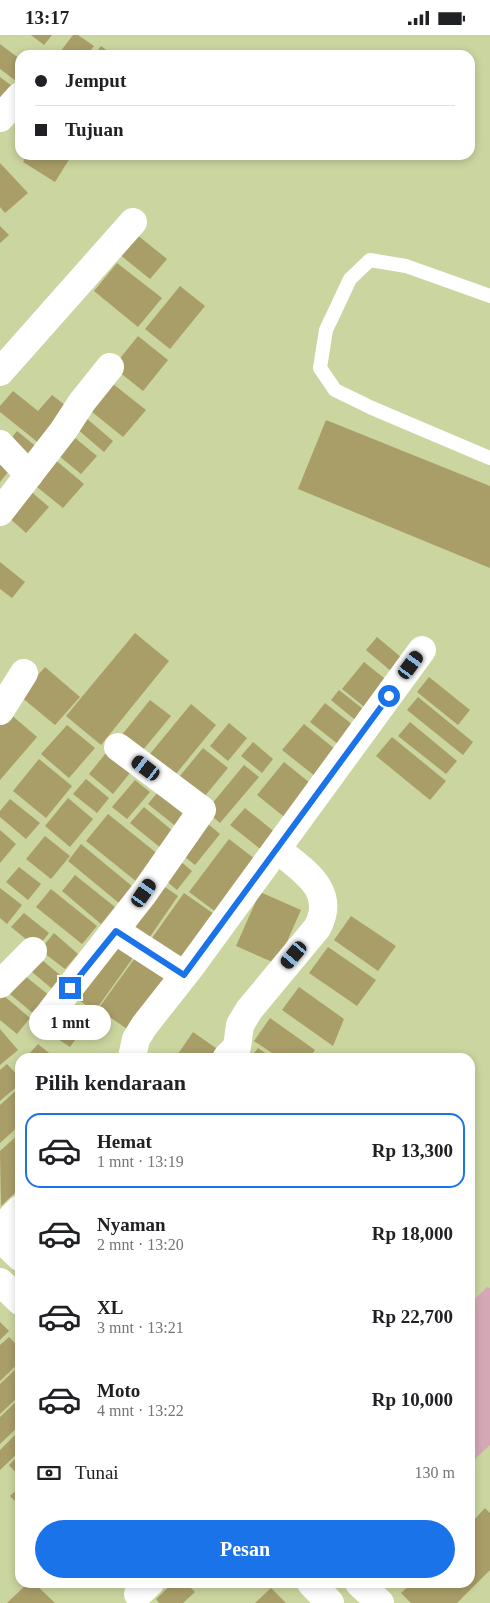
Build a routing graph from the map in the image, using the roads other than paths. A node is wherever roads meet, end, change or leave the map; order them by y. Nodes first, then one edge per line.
1 (15, 102) edge
2 (0, 118) edge
3 (133, 222) dead end
4 (490, 296) edge
5 (110, 367) dead end
6 (0, 373) edge
7 (0, 444) edge
8 (490, 458) edge
9 (29, 475) junction
10 (0, 512) edge
11 (422, 650) dead end
12 (24, 673) dead end
13 (0, 711) edge
14 (118, 747) dead end
15 (277, 849) junction
16 (116, 931) junction
17 (33, 951) dead end
18 (184, 975) junction
19 (0, 983) edge
20 (47, 1017) dead end
21 (133, 1053) edge
22 (231, 1053) edge
23 (15, 1214) edge
24 (0, 1229) edge
25 (0, 1238) edge
26 (15, 1252) edge
27 (0, 1281) edge
28 (15, 1296) edge
29 (316, 1588) edge
30 (364, 1588) edge
31 (330, 1603) edge
32 (380, 1603) edge

1 - 2 street
3 - 6 street
4 - 8 lane
5 - 9 street
7 - 9 street
9 - 10 street
11 - 15 street
12 - 13 street
14 - 16 street
15 - 18 street
15 - 22 street
16 - 18 street
16 - 20 street
17 - 19 street
18 - 21 street
23 - 24 street
25 - 26 street
27 - 28 street
29 - 31 street
30 - 32 street

